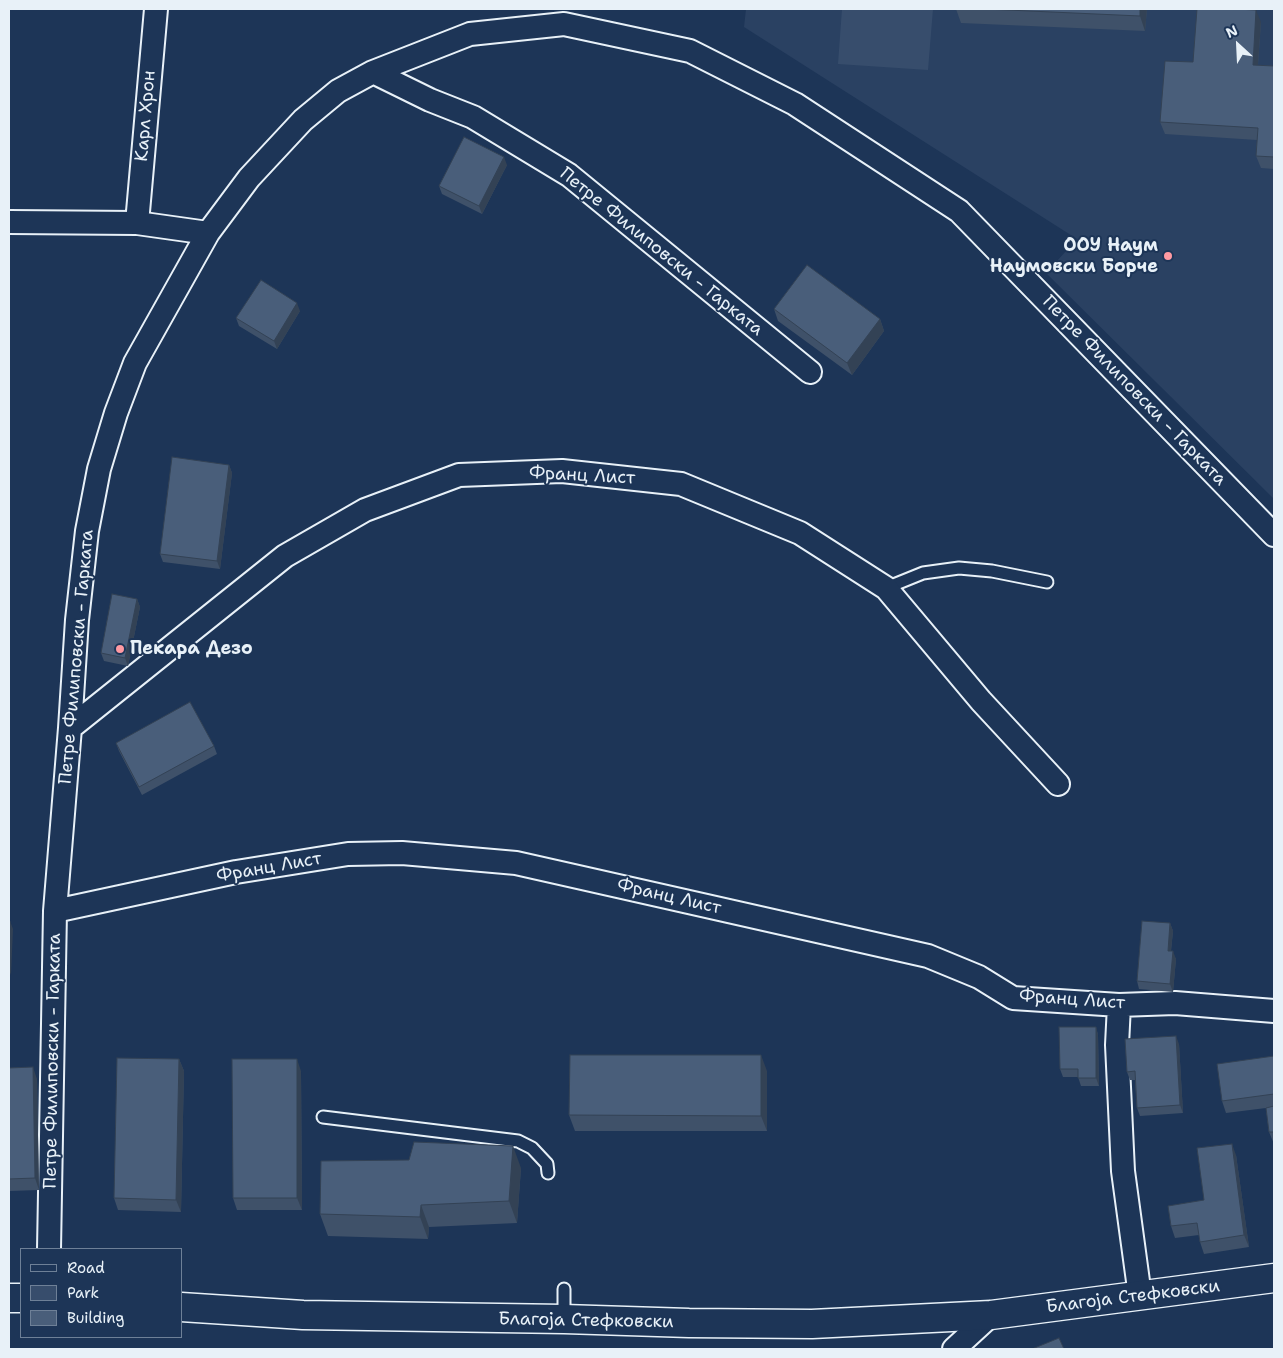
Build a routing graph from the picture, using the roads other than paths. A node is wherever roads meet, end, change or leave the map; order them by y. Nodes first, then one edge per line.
1 (156, 9) edge
2 (373, 72) junction
3 (9, 222) edge
4 (137, 223) junction
5 (208, 234) junction
6 (810, 372) dead end
7 (1274, 535) edge
8 (1047, 582) dead end
9 (886, 588) junction
10 (70, 728) junction
11 (1058, 784) dead end
12 (55, 911) junction
13 (1118, 1004) junction
14 (1274, 1011) edge
15 (323, 1116) dead end
16 (548, 1173) dead end
17 (49, 1248) edge
18 (1274, 1278) edge
19 (564, 1289) dead end
20 (1140, 1296) junction
21 (182, 1307) edge
22 (991, 1315) junction
23 (564, 1319) junction
24 (954, 1349) edge

1 - 4 street, Карл Хрон
2 - 5 street, Петре Филиповски - Гарката
2 - 6 street, Петре Филиповски - Гарката
2 - 7 street, Петре Филиповски - Гарката
3 - 4 street
4 - 5 street
5 - 10 street, Петре Филиповски - Гарката
8 - 9 lane
9 - 10 street, Франц Лист
9 - 11 street, Франц Лист
10 - 12 street, Петре Филиповски - Гарката
12 - 13 street, Франц Лист
12 - 17 street, Петре Филиповски - Гарката
13 - 14 street, Франц Лист
13 - 20 street
15 - 16 lane
18 - 20 main road, Благоја Стефковски
19 - 23 lane
20 - 22 main road, Благоја Стефковски
21 - 23 main road, Благоја Стефковски
22 - 23 main road, Благоја Стефковски
22 - 24 street

